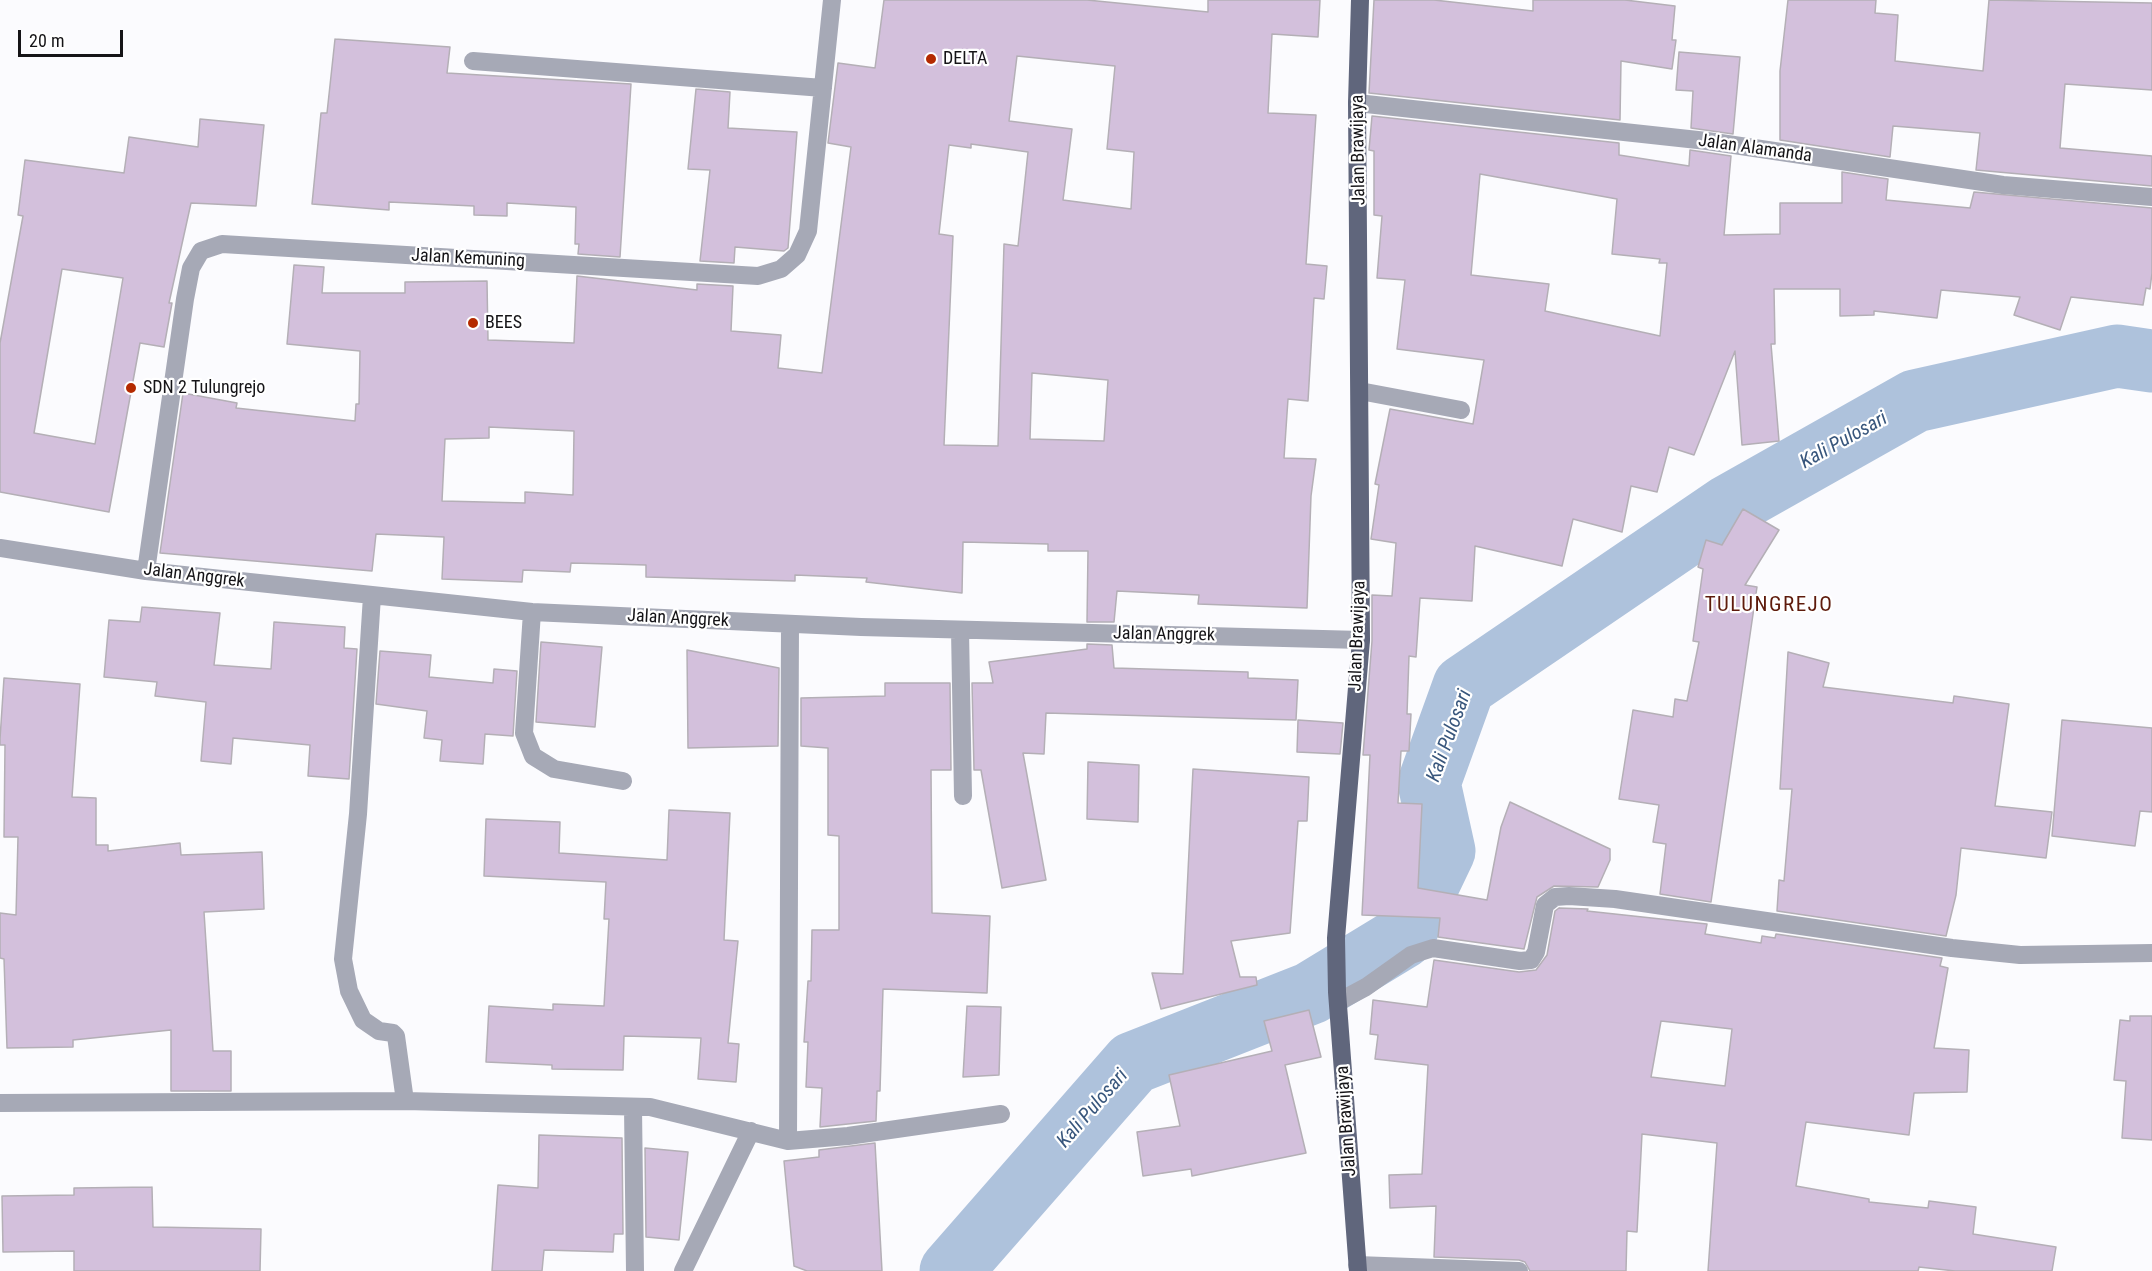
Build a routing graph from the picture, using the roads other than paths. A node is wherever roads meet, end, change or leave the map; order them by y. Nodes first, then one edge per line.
1 (832, 0) edge
2 (1360, 0) edge
3 (473, 61) dead end
4 (823, 88) junction
5 (1358, 103) junction
6 (2152, 197) edge
7 (1360, 391) junction
8 (1461, 410) dead end
9 (0, 548) edge
10 (146, 571) junction
11 (372, 596) junction
12 (532, 612) junction
13 (790, 624) junction
14 (960, 630) junction
15 (1360, 640) junction
16 (622, 781) dead end
17 (963, 796) dead end
18 (2152, 954) edge
19 (1337, 997) junction
20 (405, 1101) junction
21 (0, 1103) edge
22 (633, 1107) junction
23 (1001, 1114) dead end
24 (751, 1131) junction
25 (788, 1141) junction
26 (1357, 1268) edge
27 (635, 1271) edge
28 (683, 1271) edge
29 (1519, 1271) edge

1 - 4 street, Jalan Kemuning
2 - 5 main road, Jalan Brawijaya
3 - 4 street
4 - 10 street, Jalan Kemuning
5 - 6 street, Jalan Alamanda
5 - 7 main road, Jalan Brawijaya
7 - 8 street
7 - 15 main road, Jalan Brawijaya
9 - 10 street, Jalan Anggrek
10 - 11 street, Jalan Anggrek
11 - 12 street, Jalan Anggrek
11 - 20 street
12 - 13 street, Jalan Anggrek
12 - 16 street
13 - 14 street, Jalan Anggrek
13 - 25 street
14 - 15 street, Jalan Anggrek
14 - 17 street
15 - 19 main road, Jalan Brawijaya
18 - 19 street
19 - 26 main road, Jalan Brawijaya
20 - 21 street
20 - 22 street
22 - 24 street
22 - 27 street
23 - 25 street
24 - 25 street
24 - 28 street
26 - 29 street

